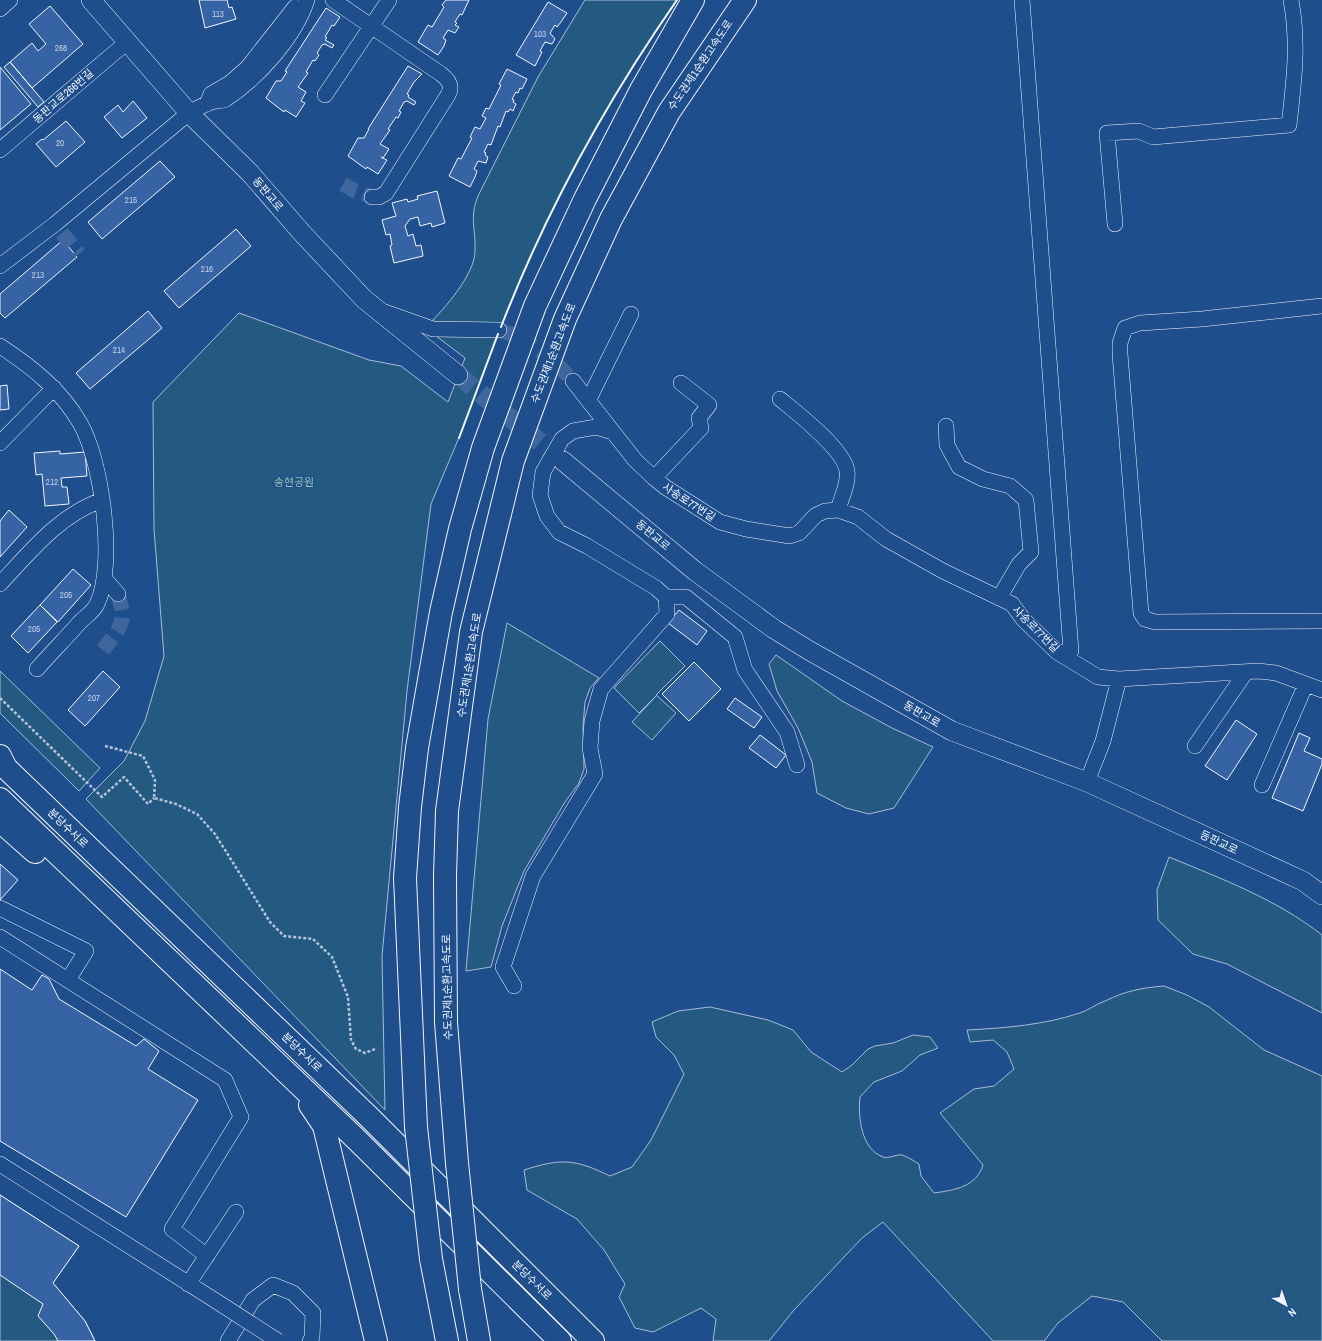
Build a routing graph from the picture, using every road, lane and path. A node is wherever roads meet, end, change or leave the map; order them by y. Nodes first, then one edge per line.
1 (10, 0) edge
2 (91, 0) edge
3 (300, 0) edge
4 (307, 0) edge
5 (333, 0) edge
6 (389, 0) edge
7 (693, 0) edge
8 (745, 0) edge
9 (1022, 0) edge
10 (1291, 0) edge
11 (0, 9) edge
12 (372, 26) junction
13 (127, 42) junction
14 (325, 96) dead end
15 (207, 104) junction
16 (189, 113) junction
17 (0, 150) edge
18 (372, 198) dead end
19 (1115, 224) dead end
20 (0, 266) edge
21 (364, 299) junction
22 (1322, 306) edge
23 (631, 314) dead end
24 (499, 330) tunnel mouth
25 (0, 346) edge
26 (458, 375) tunnel mouth
27 (573, 382) tunnel mouth
28 (681, 383) dead end
29 (54, 388) junction
30 (589, 399) junction
31 (780, 399) dead end
32 (946, 426) dead end
33 (613, 432) junction
34 (0, 444) edge
35 (563, 461) tunnel mouth
36 (654, 478) junction
37 (102, 500) junction
38 (838, 510) junction
39 (104, 578) junction
40 (0, 584) edge
41 (118, 594) tunnel mouth
42 (666, 597) junction
43 (999, 598) junction
44 (1322, 621) edge
45 (1057, 652) junction
46 (37, 669) dead end
47 (1246, 672) junction
48 (1119, 679) junction
49 (1306, 684) junction
50 (1322, 690) edge
51 (0, 698) edge
52 (105, 746) dead end
53 (1195, 746) dead end
54 (3, 762) edge
55 (797, 765) dead end
56 (1087, 782) junction
57 (1262, 785) dead end
58 (154, 798) junction
59 (0, 799) edge
60 (0, 821) edge
61 (1322, 895) edge
62 (0, 908) edge
63 (0, 937) edge
64 (149, 942) junction
65 (68, 980) junction
66 (514, 986) dead end
67 (375, 1049) dead end
68 (293, 1079) junction
69 (0, 1164) edge
70 (236, 1212) dead end
71 (207, 1256) junction
72 (188, 1284) junction
73 (228, 1340) edge
74 (278, 1341) edge
75 (310, 1341) edge
76 (376, 1341) edge
77 (447, 1341) edge
78 (479, 1341) edge
79 (560, 1341) edge
80 (593, 1341) edge

1 - 11 street
2 - 13 main road, 동판교로
3 - 15 street
4 - 15 street
5 - 12 street
6 - 12 street
7 - 77 highway, bridge
8 - 78 highway, 수도권제1순환고속도로, bridge
9 - 45 street
10 - 19 street
12 - 14 street
12 - 18 street
13 - 16 main road, 동판교로
13 - 17 street, 동판교로266번길
15 - 16 street
16 - 20 street
16 - 21 main road, 동판교로
21 - 24 street
21 - 26 main road, 동판교로
22 - 44 street
23 - 30 street
25 - 29 street
27 - 30 street, 사송로77번길
28 - 36 street
29 - 34 street
29 - 37 street
30 - 33 street, 사송로77번길
31 - 38 street
32 - 43 street
33 - 36 street, 사송로77번길
33 - 42 street
35 - 56 main road, 동판교로
36 - 38 street, 사송로77번길
37 - 39 street
37 - 40 street
38 - 43 street, 사송로77번길
39 - 41 street
39 - 46 street
42 - 55 street
42 - 66 street
43 - 45 street, 사송로77번길
45 - 48 street, 사송로77번길
47 - 48 street, 사송로77번길
47 - 49 street, 사송로77번길
47 - 53 street
48 - 56 street
49 - 50 street, 사송로77번길
49 - 57 street
51 - 58 path
52 - 58 path
54 - 80 highway, 분당수서로
56 - 61 main road, 동판교로
58 - 67 path
59 - 64 highway
60 - 64 highway
62 - 65 street
63 - 65 street
64 - 68 highway
65 - 71 street
68 - 76 highway
68 - 79 highway
69 - 72 street
70 - 71 street
71 - 72 street
72 - 74 street, bridge
73 - 75 street

